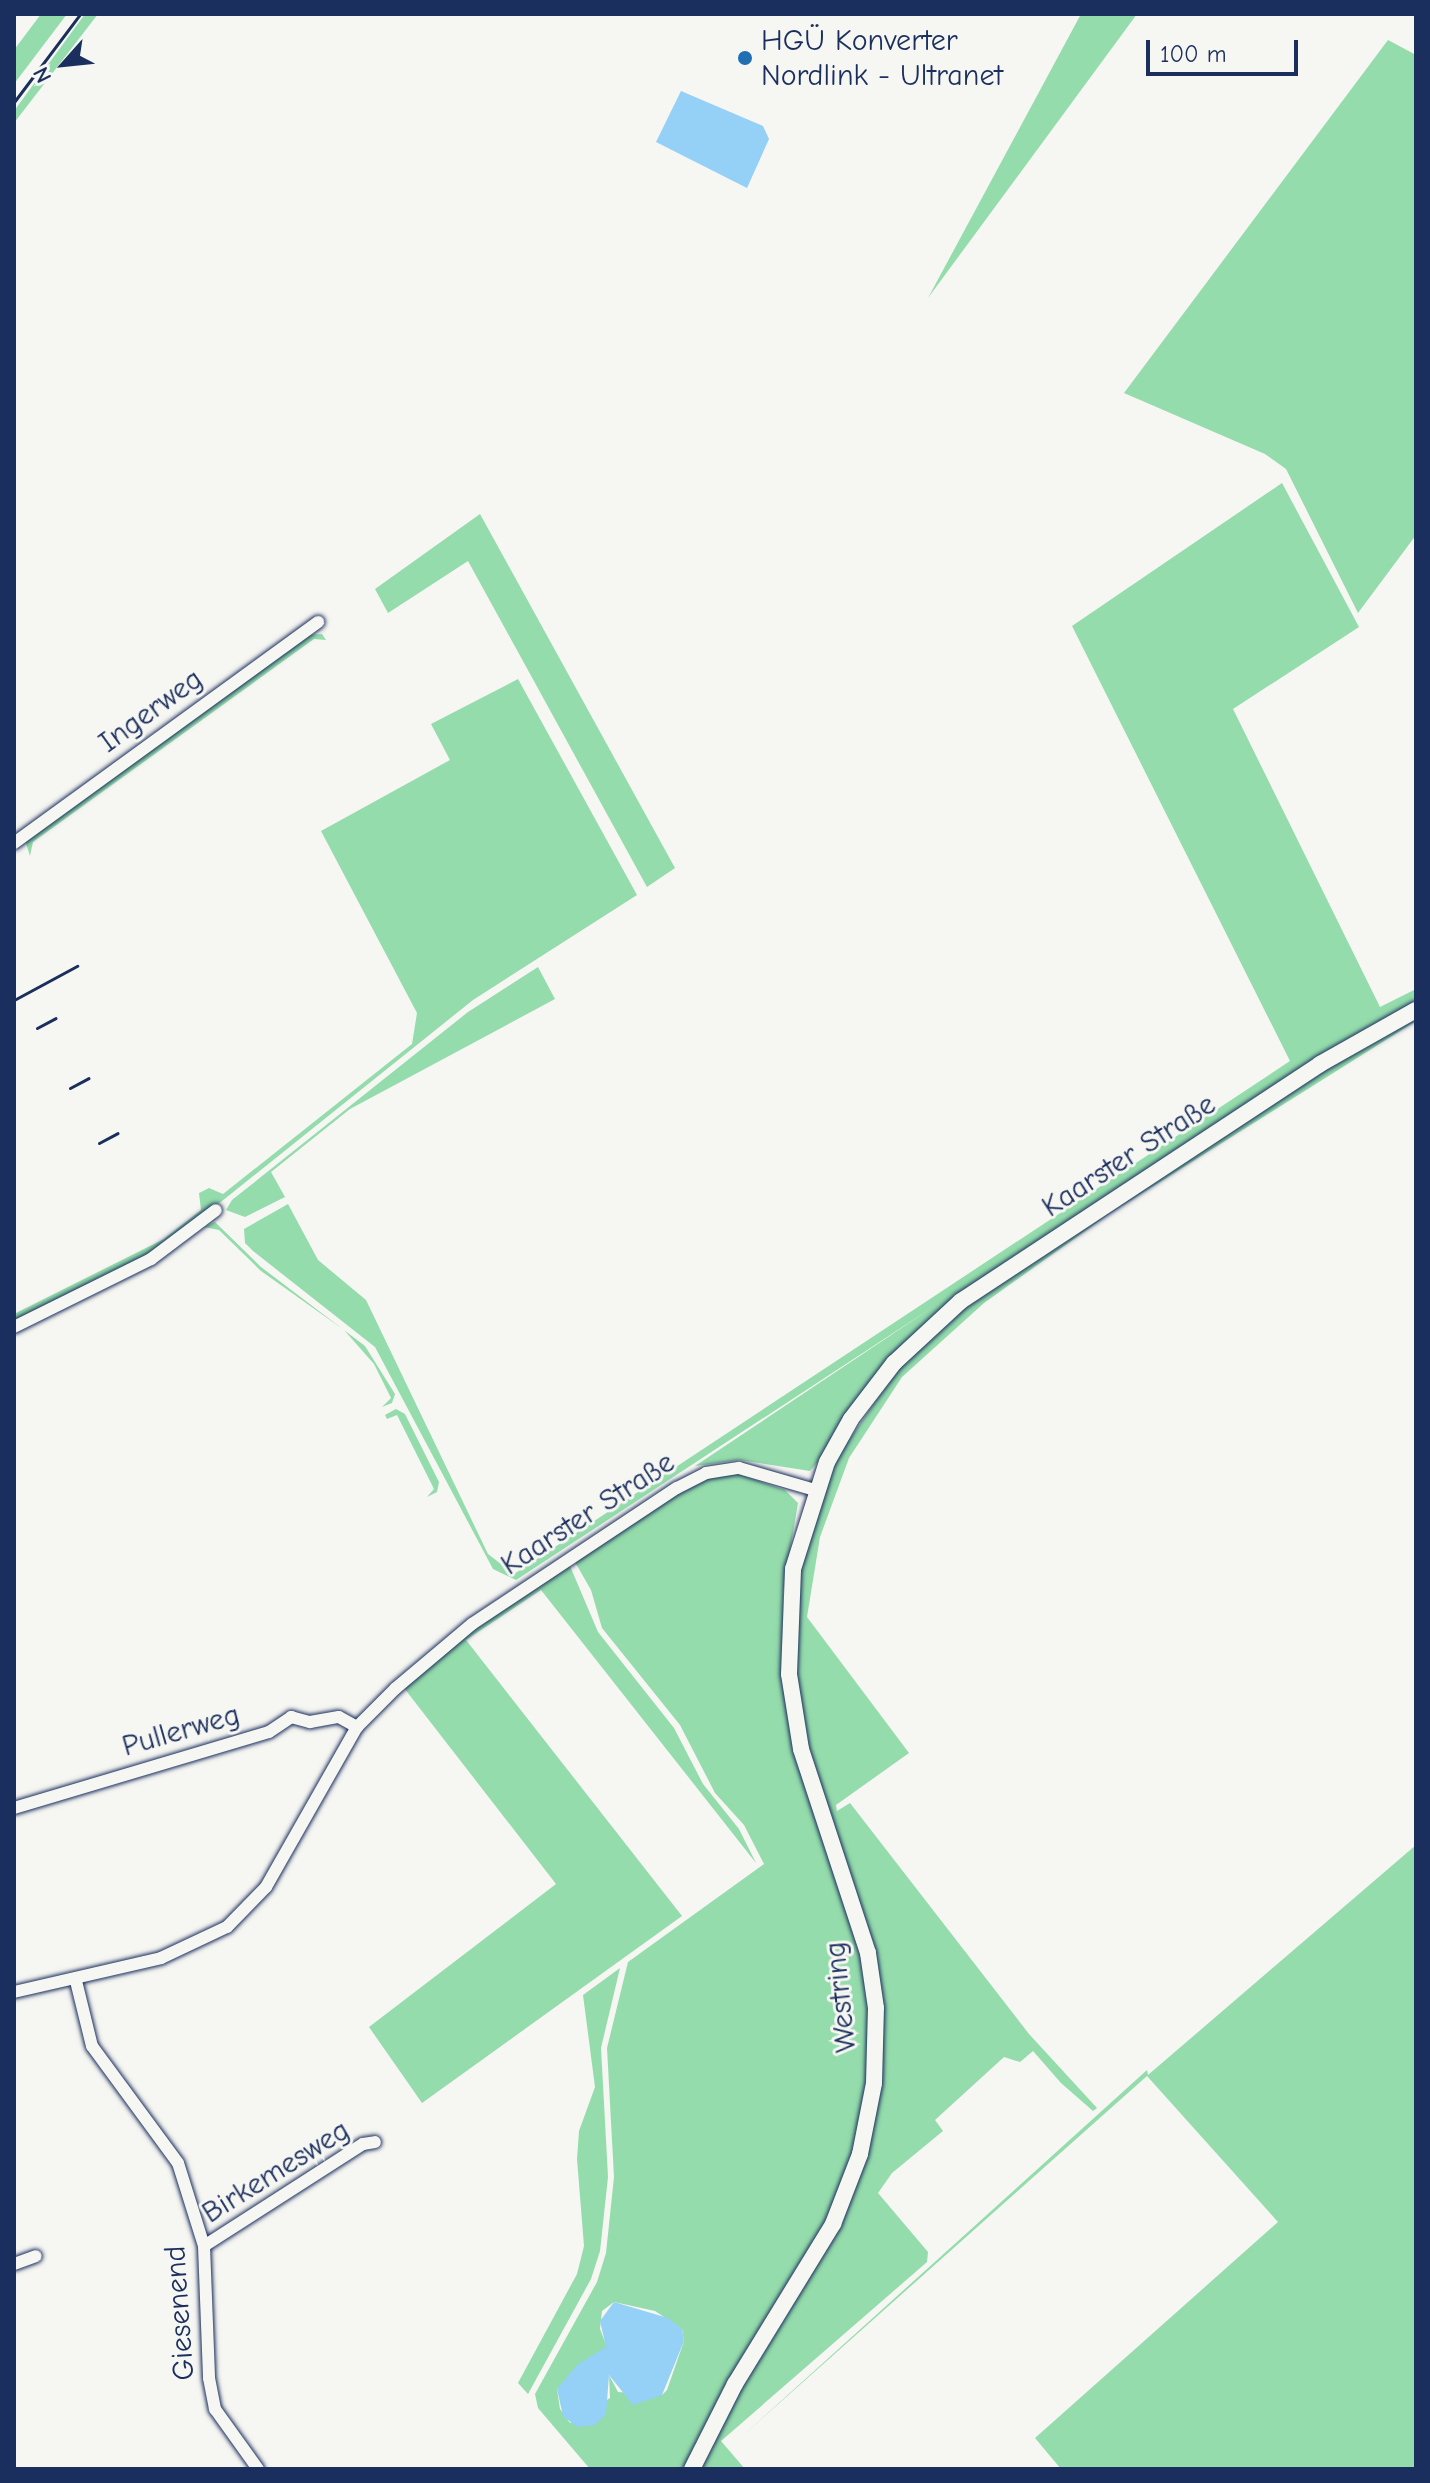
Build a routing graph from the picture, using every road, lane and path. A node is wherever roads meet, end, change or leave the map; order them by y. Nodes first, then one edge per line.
1 (318, 622) dead end
2 (14, 843) edge
3 (1416, 1010) edge
4 (216, 1210) dead end
5 (14, 1327) edge
6 (815, 1490) junction
7 (357, 1727) junction
8 (14, 1808) edge
9 (76, 1981) junction
10 (14, 1992) edge
11 (375, 2142) dead end
12 (204, 2246) junction
13 (36, 2256) dead end
14 (14, 2264) edge
15 (258, 2469) edge
16 (692, 2469) edge

1 - 2 street, Ingerweg
3 - 6 main road, Kaarster Straße
4 - 5 street
6 - 7 street, Kaarster Straße
6 - 16 main road, Westring
7 - 8 street, Pullerweg
7 - 9 street, Kaarster Straße
9 - 10 street, Kaarster Straße
9 - 12 street, Giesenend
11 - 12 street, Birkemesweg
12 - 15 street, Giesenend
13 - 14 street

